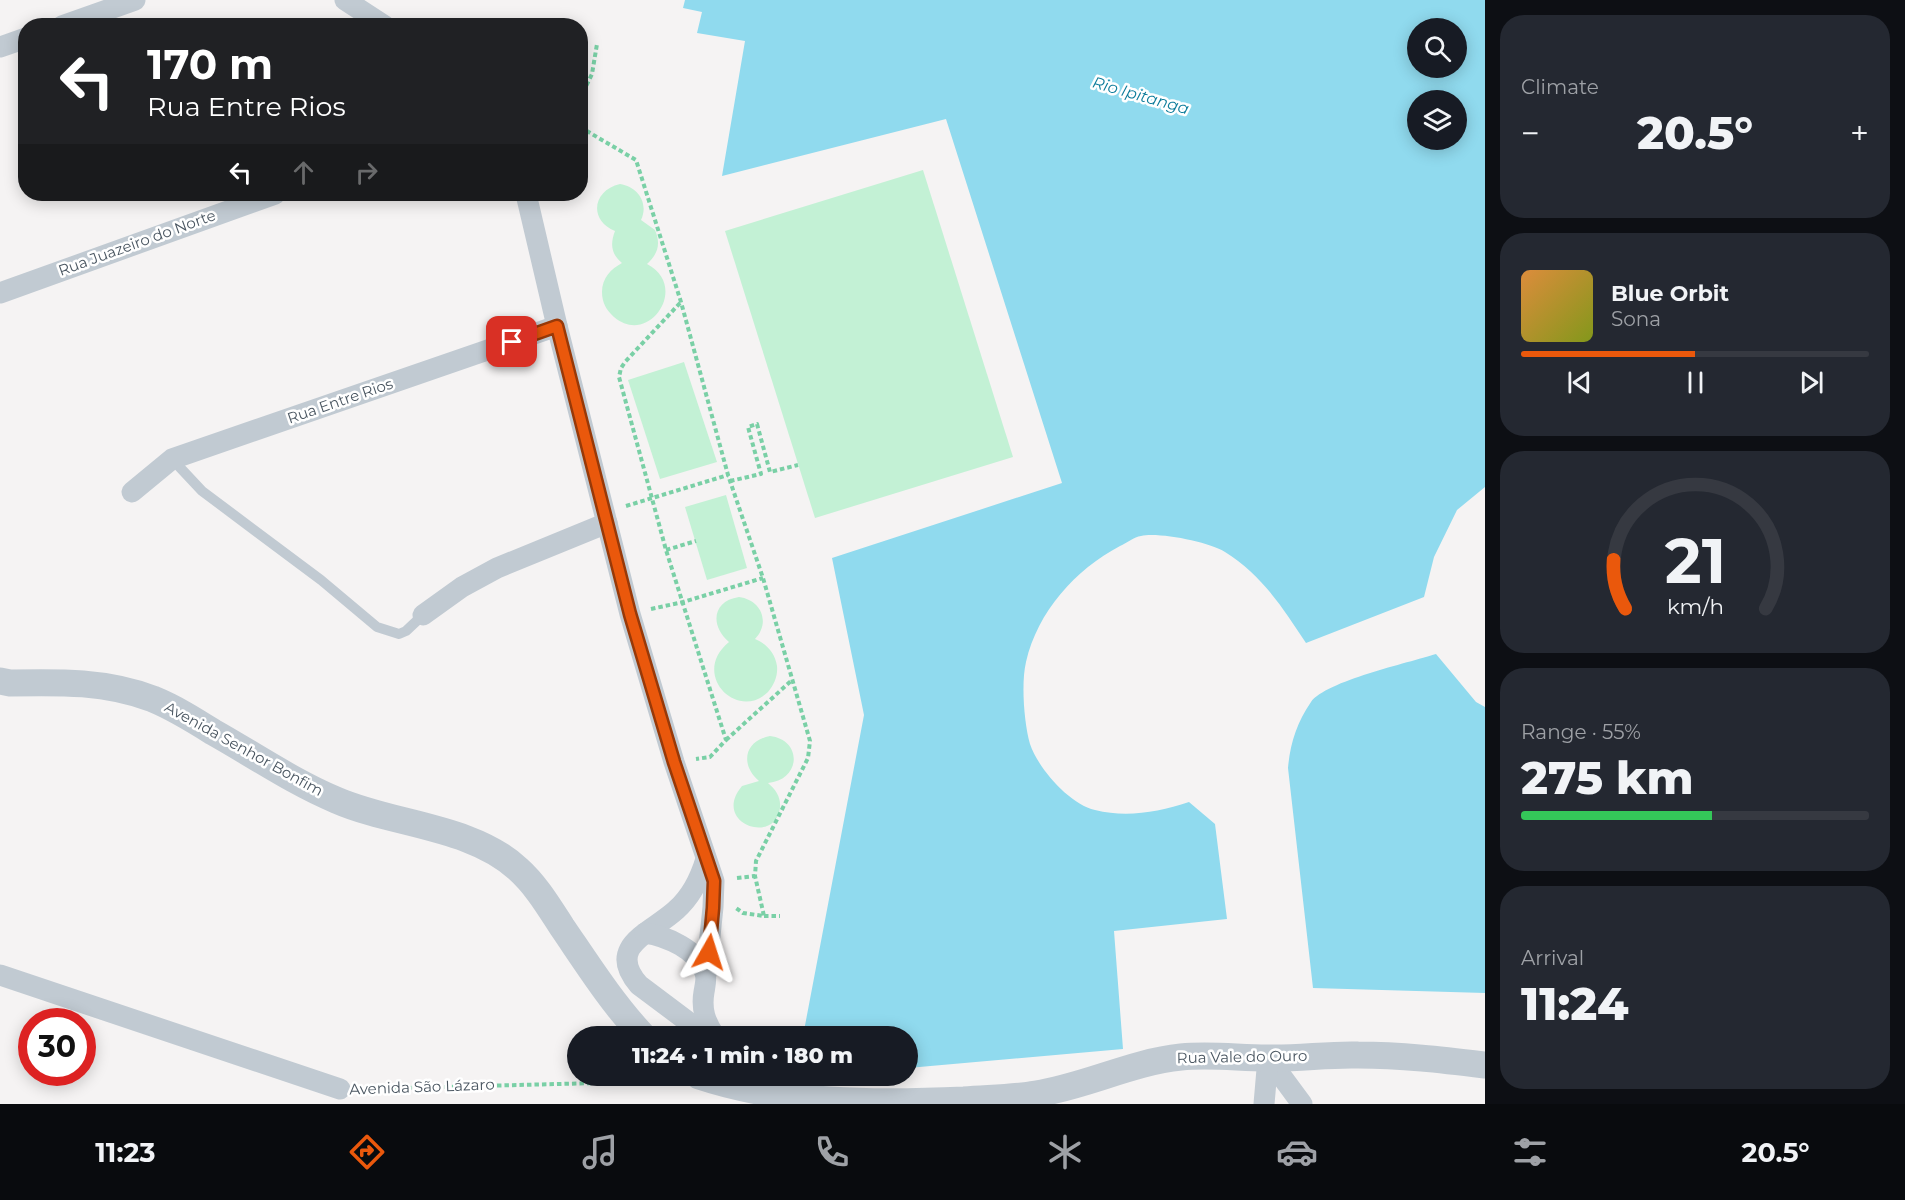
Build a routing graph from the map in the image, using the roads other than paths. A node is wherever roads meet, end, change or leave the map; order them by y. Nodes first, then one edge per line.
1 (135, 0) edge
2 (345, 0) edge
3 (84, 18) edge
4 (373, 18) edge
5 (18, 41) edge
6 (0, 47) edge
7 (255, 201) edge
8 (528, 201) edge
9 (0, 292) edge
10 (557, 326) junction
11 (172, 459) junction
12 (132, 492) dead end
13 (607, 523) junction
14 (423, 615) joint
15 (0, 681) edge
16 (706, 859) junction
17 (645, 933) junction
18 (0, 975) edge
19 (706, 975) junction
20 (633, 1026) edge
21 (693, 1026) edge
22 (710, 1026) edge
23 (1268, 1058) junction
24 (1485, 1065) edge
25 (748, 1086) edge
26 (340, 1089) road end
27 (911, 1104) edge
28 (1264, 1104) edge
29 (1302, 1104) edge

1 - 3 street
2 - 4 street
5 - 6 street
7 - 9 street, Rua Juazeiro do Norte
8 - 10 street
10 - 11 street, Rua Entre Rios
10 - 13 street
11 - 12 street, Rua Entre Rios
11 - 14 lane
13 - 14 street
13 - 16 street
15 - 20 street, Avenida Senhor Bonfim
16 - 17 street
16 - 19 street
17 - 19 street
17 - 21 street
18 - 26 street, Avenida São Lázaro
19 - 22 street
23 - 24 street, Rua Vale do Ouro
23 - 27 street, Rua Vale do Ouro
23 - 28 street
23 - 29 street
25 - 27 street, Rua Vale do Ouro

